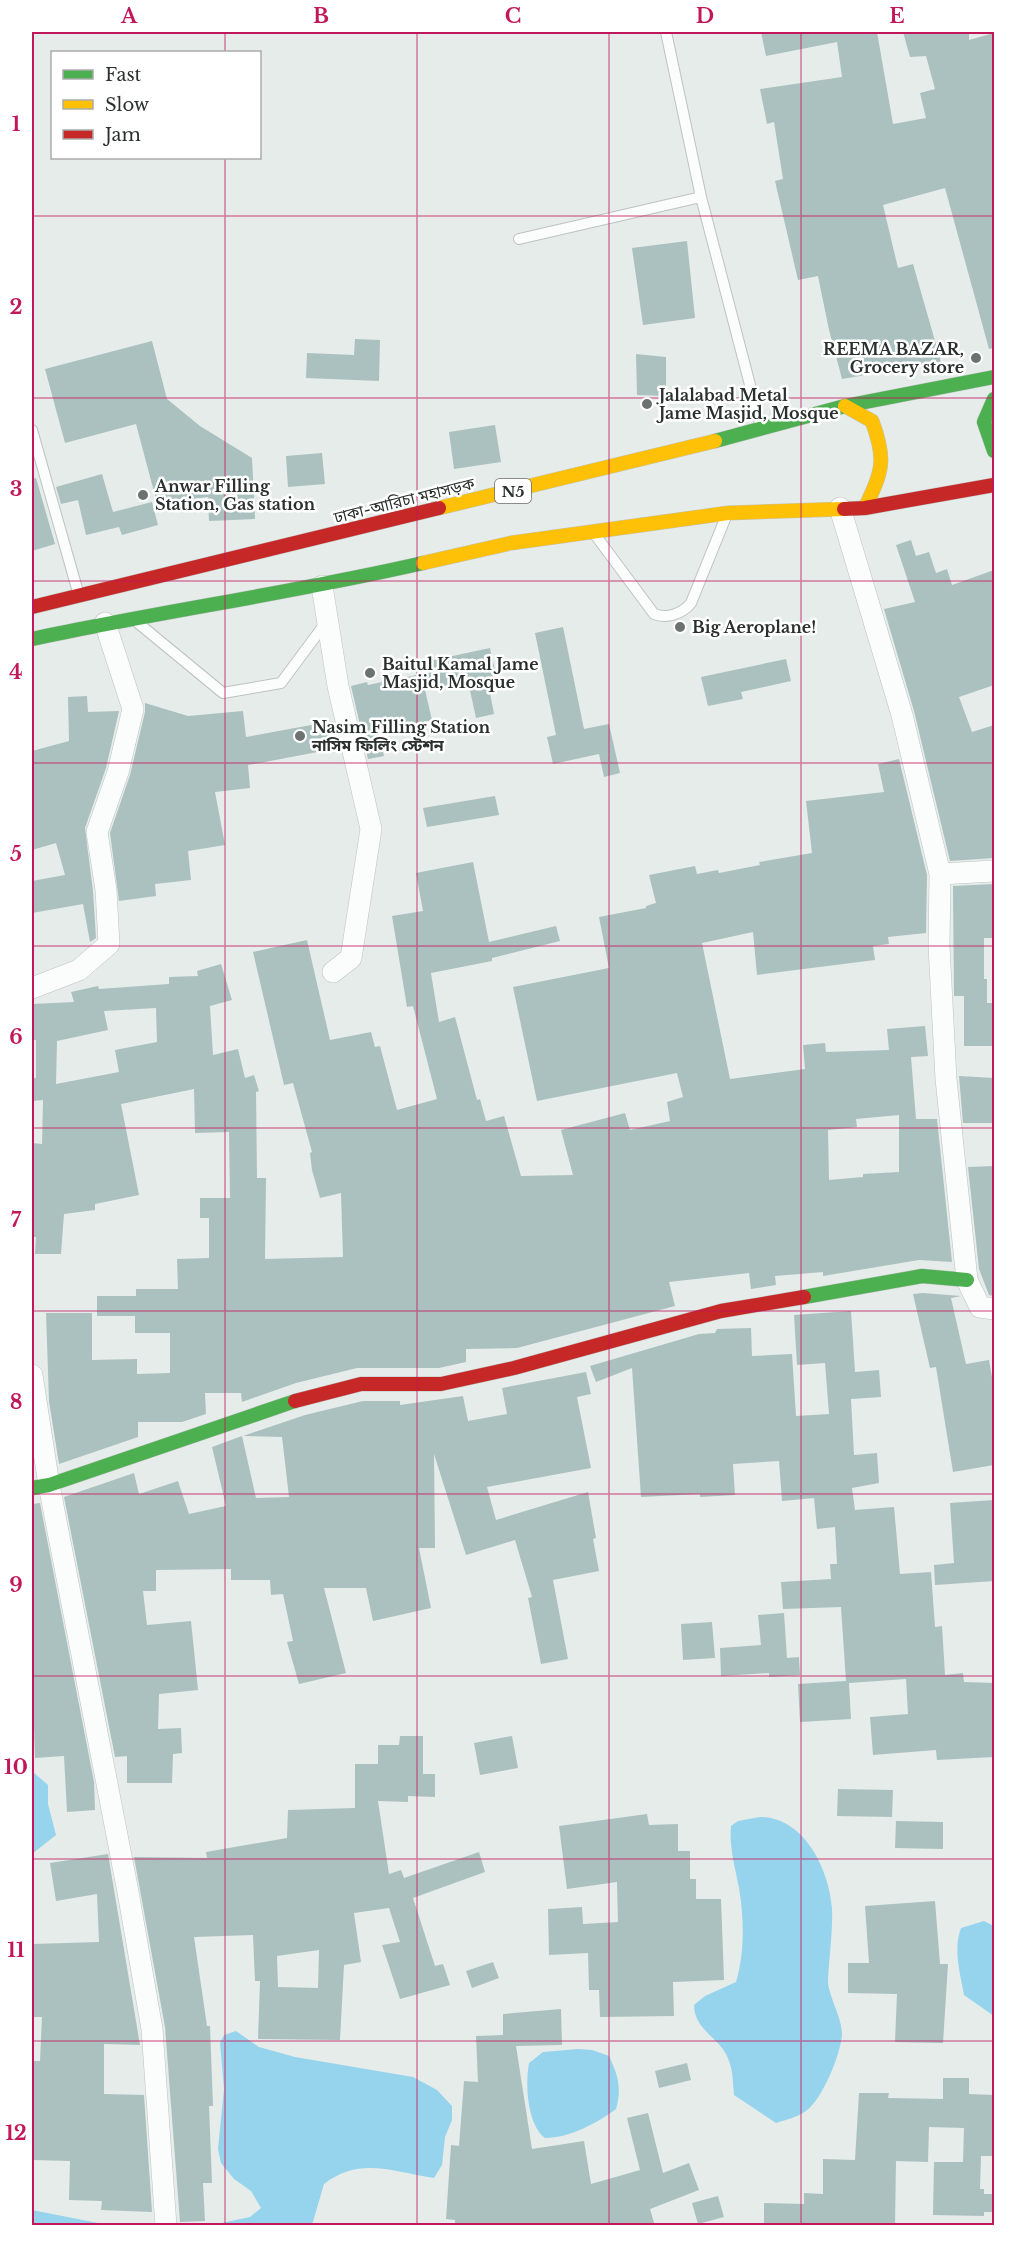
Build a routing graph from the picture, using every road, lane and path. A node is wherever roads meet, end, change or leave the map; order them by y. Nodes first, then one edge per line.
1 (666, 32) edge
2 (701, 197) junction
3 (519, 239) dead end
4 (994, 377) edge
5 (994, 399) edge
6 (845, 406) junction
7 (32, 430) edge
8 (761, 430) junction
9 (994, 451) edge
10 (994, 485) edge
11 (840, 508) junction
12 (865, 508) junction
13 (728, 513) junction
14 (592, 530) junction
15 (322, 586) junction
16 (79, 597) junction
17 (32, 607) edge
18 (131, 618) junction
19 (327, 621) junction
20 (105, 623) junction
21 (32, 639) edge
22 (994, 871) edge
23 (940, 874) junction
24 (333, 972) dead end
25 (32, 988) edge
26 (967, 1280) junction
27 (994, 1309) edge
28 (32, 1375) edge
29 (40, 1486) edge
30 (166, 2226) edge

1 - 2 lane
2 - 3 lane
2 - 8 lane
4 - 6 main road, ঢাকা-আরিচা মহাসড়ক / N5
5 - 9 main road
6 - 8 main road, ঢাকা-আরিচা মহাসড়ক / N5
6 - 12 main road
7 - 16 lane
8 - 16 main road, ঢাকা-আরিচা মহাসড়ক / N5
10 - 12 main road
11 - 12 main road
11 - 13 main road
11 - 23 street
13 - 14 main road
13 - 14 lane
14 - 15 main road
15 - 18 main road
15 - 19 street
16 - 17 main road, ঢাকা-আরিচা মহাসড়ক / N5
18 - 19 lane
18 - 20 main road
19 - 24 street
20 - 21 main road
20 - 25 street
22 - 23 street
23 - 26 street
26 - 27 street
26 - 29 main road
28 - 29 street
29 - 30 street

